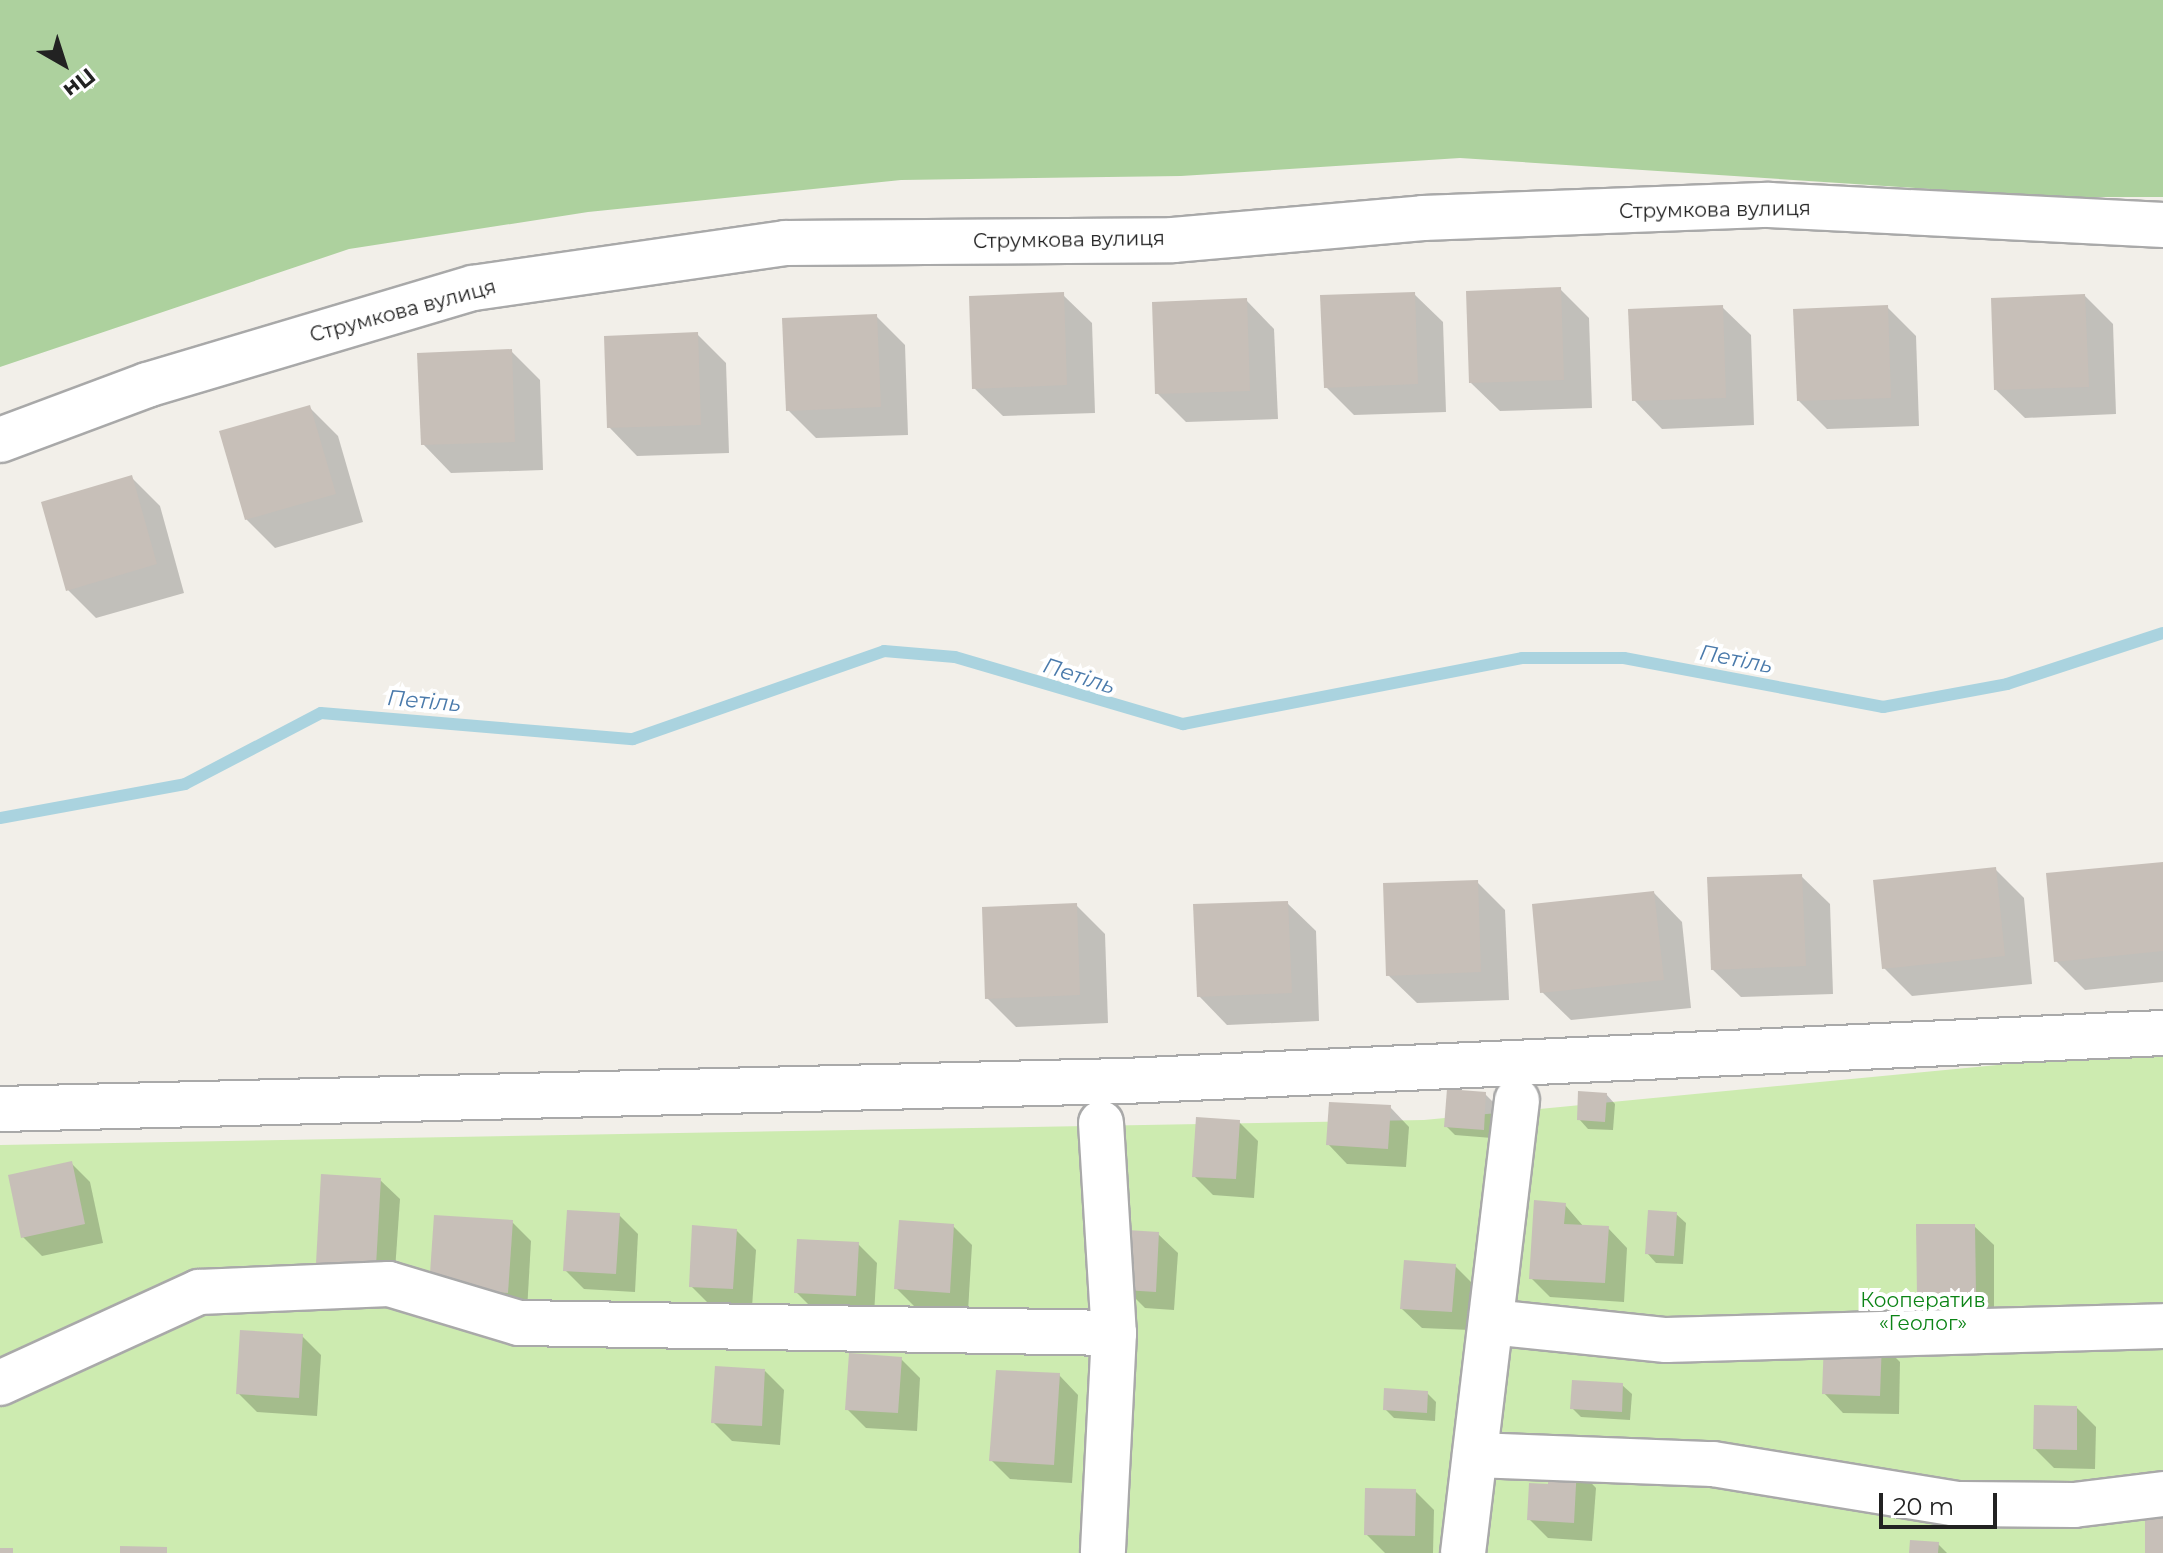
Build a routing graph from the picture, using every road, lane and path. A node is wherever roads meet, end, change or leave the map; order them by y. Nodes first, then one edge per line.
1 (2163, 225) edge
2 (0, 440) edge
3 (2163, 1033) edge
4 (1517, 1100) dead end
5 (0, 1109) edge
6 (1101, 1123) dead end
7 (1491, 1322) junction
8 (2163, 1326) edge
9 (1114, 1333) junction
10 (0, 1383) edge
11 (1475, 1455) junction
12 (2163, 1494) edge
13 (1103, 1553) edge
14 (1463, 1553) edge

1 - 2 street, Струмкова вулиця
3 - 5 street
4 - 7 street
6 - 9 street
7 - 8 street
7 - 11 street
9 - 10 street
9 - 13 street
11 - 12 street
11 - 14 street

